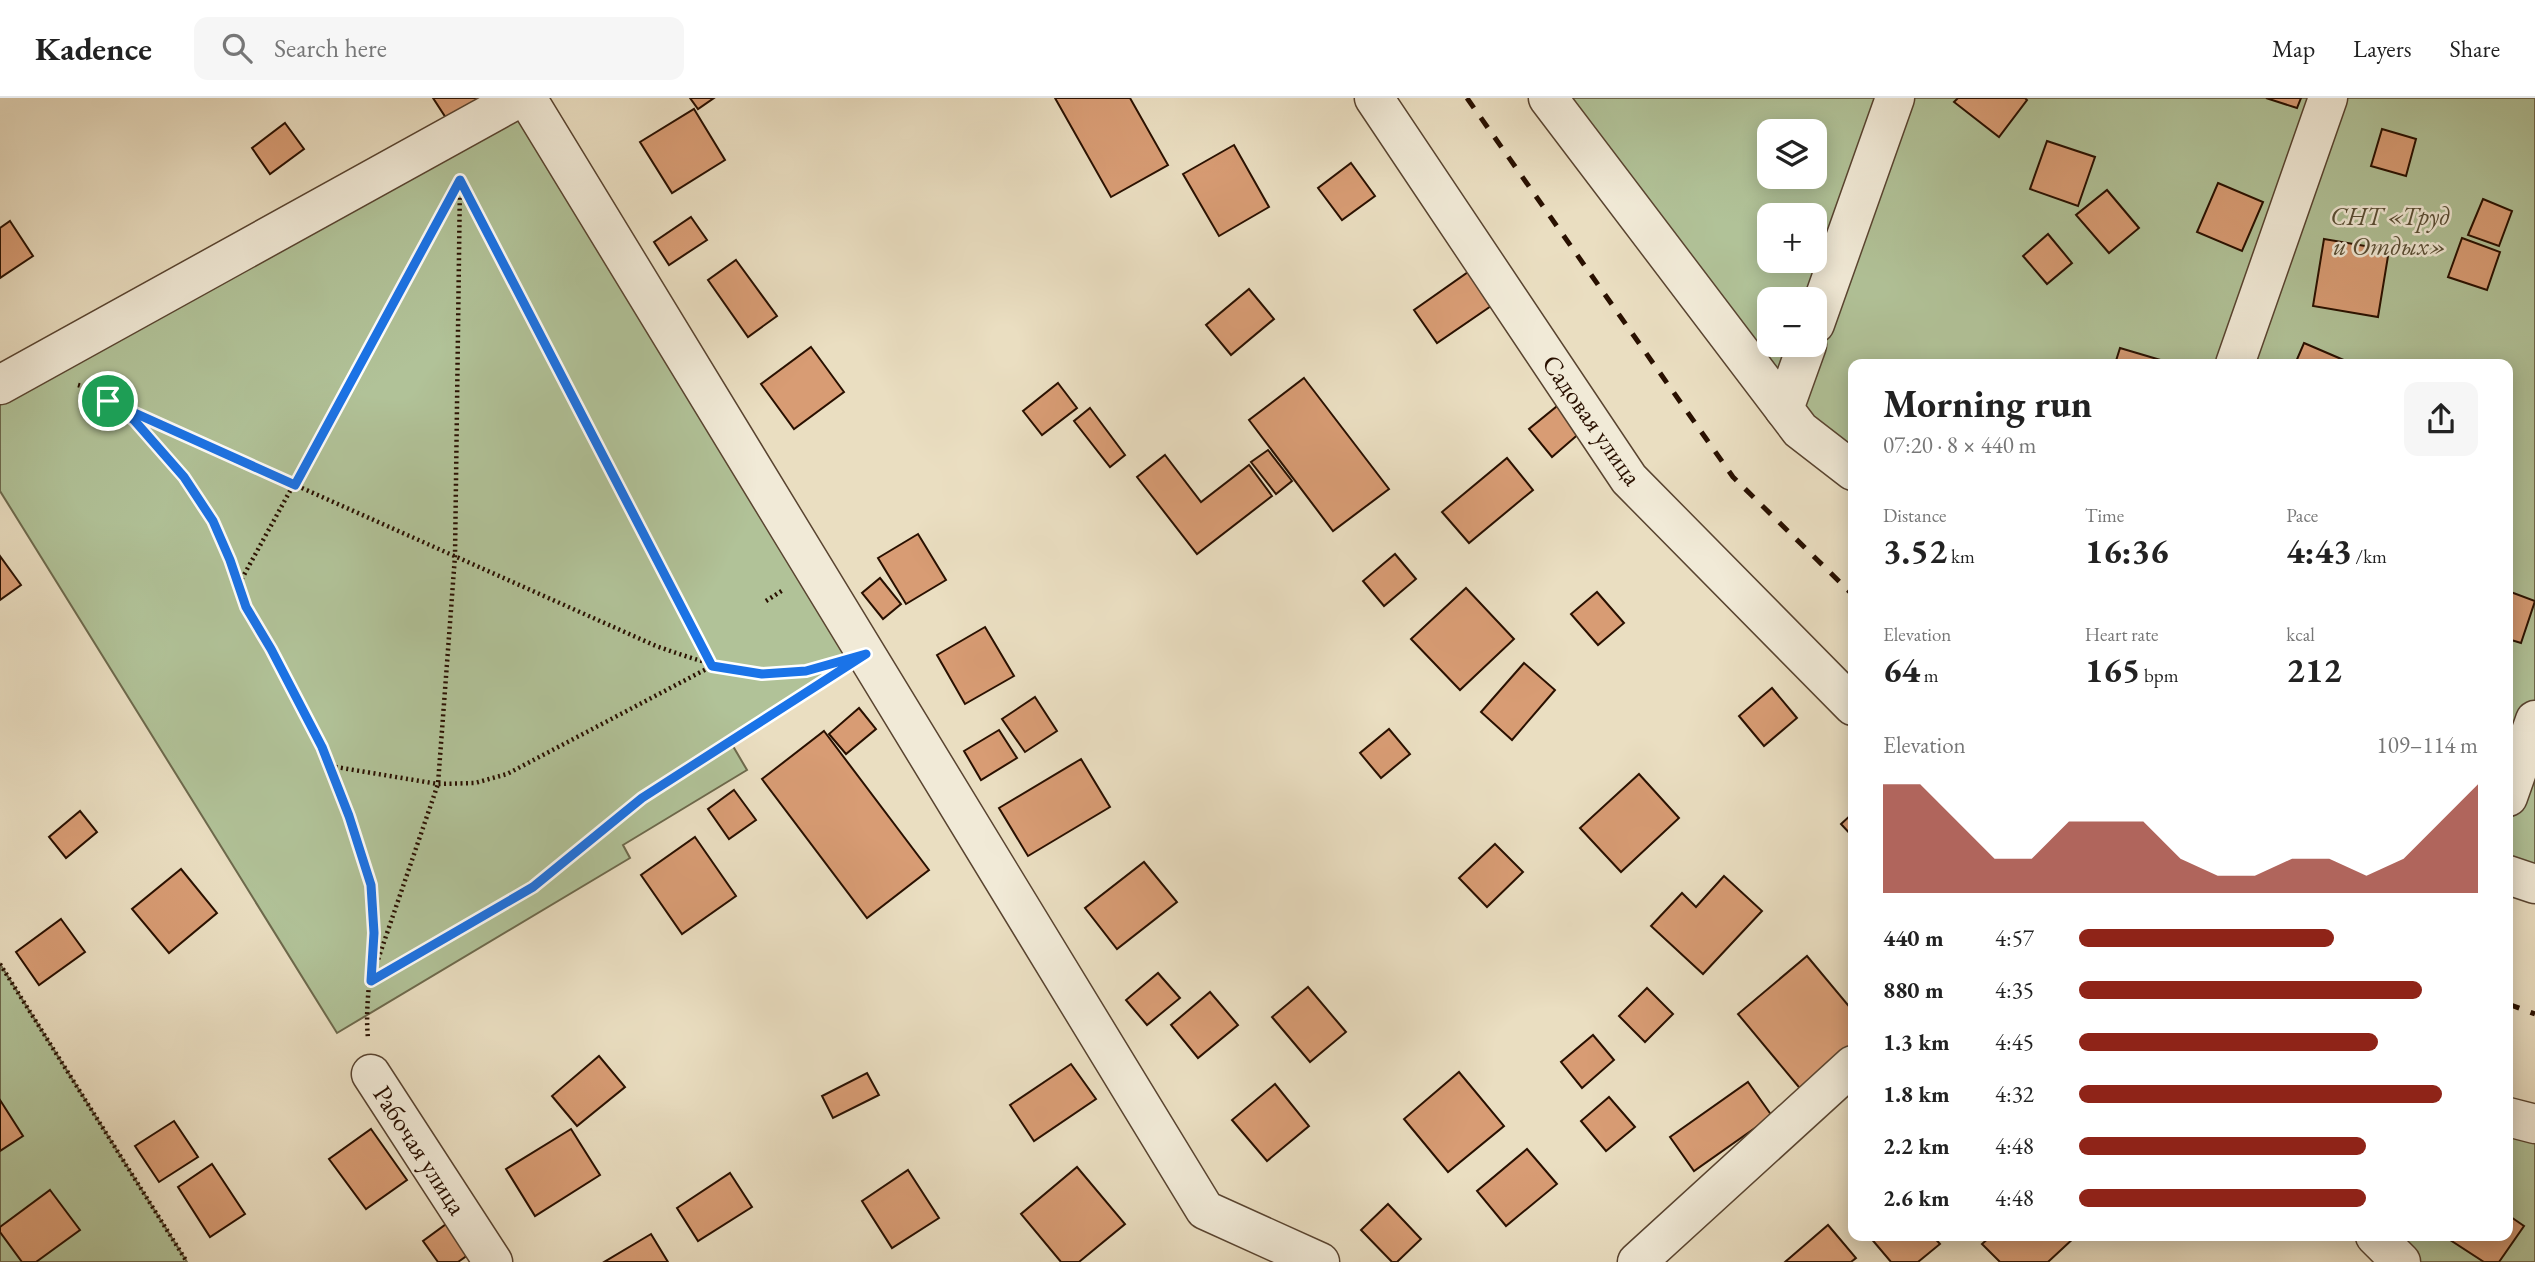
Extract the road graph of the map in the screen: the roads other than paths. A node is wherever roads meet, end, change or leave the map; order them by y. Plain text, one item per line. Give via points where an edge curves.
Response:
1 (519, 98) edge
2 (527, 98) edge
3 (1374, 98) edge
4 (1548, 98) edge
5 (1895, 98) edge
6 (2328, 98) edge
7 (1827, 290) edge
8 (1803, 357) edge
9 (2237, 359) edge
10 (0, 385) edge
11 (1784, 409) junction
12 (1848, 467) edge
13 (1848, 701) edge
14 (2535, 720) edge
15 (2513, 783) edge
16 (2513, 877) edge
17 (2535, 884) edge
18 (1848, 1070) edge
19 (371, 1074) road end
20 (2513, 1118) edge
21 (2535, 1124) edge
22 (2380, 1241) edge
23 (493, 1262) edge
24 (1320, 1262) edge
25 (1637, 1262) edge
26 (2401, 1262) edge

1 - 10 street
2 - 24 street via 1205,1210
3 - 13 street, Садовая улица via 1629,479
4 - 11 street
5 - 7 street
6 - 9 street
8 - 11 street
11 - 12 street via 1800,430
14 - 15 street
16 - 17 street
18 - 25 street
19 - 23 street, Рабочая улица
20 - 21 street
22 - 26 street

